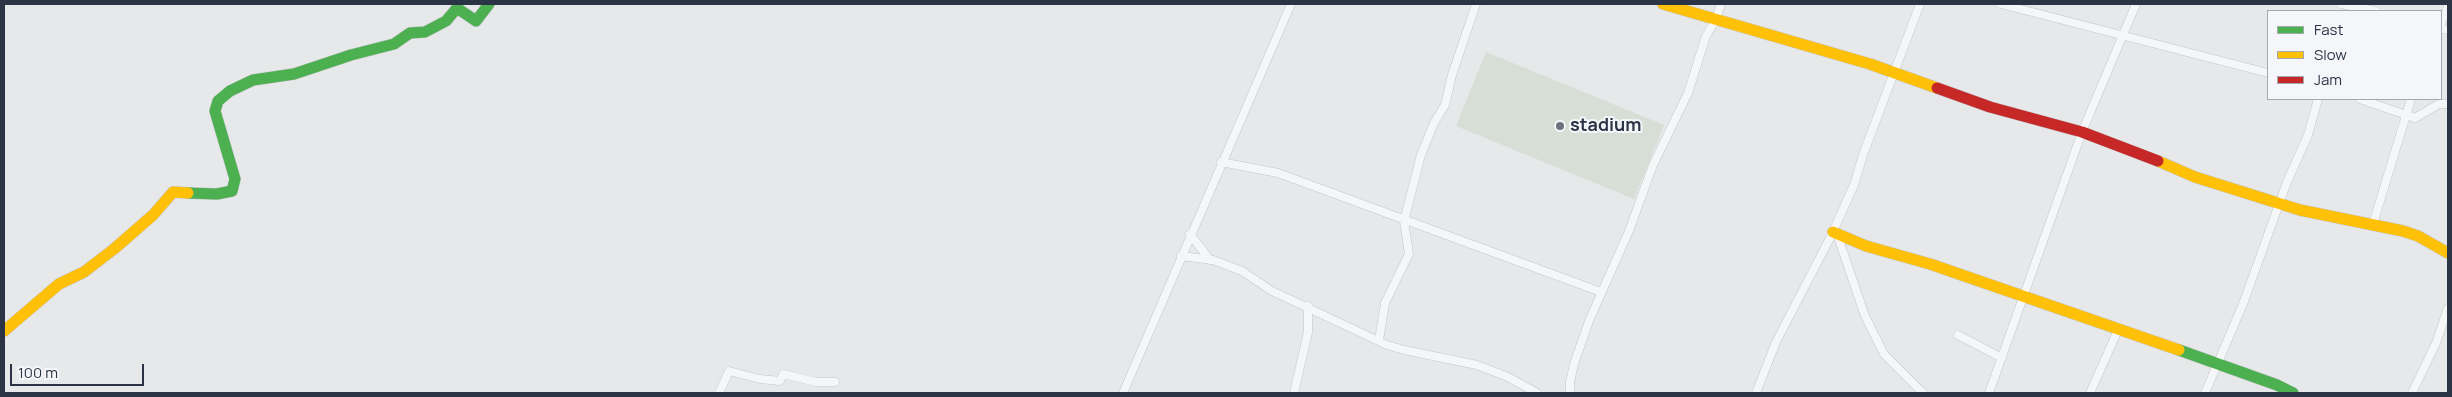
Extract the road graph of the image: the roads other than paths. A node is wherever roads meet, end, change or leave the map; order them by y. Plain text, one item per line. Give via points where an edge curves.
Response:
1 (489, 4) edge
2 (1291, 4) edge
3 (1476, 4) edge
4 (1663, 4) edge
5 (1721, 4) edge
6 (1920, 4) edge
7 (2001, 4) edge
8 (2136, 4) edge
9 (2341, 4) edge
10 (461, 6) edge
11 (2349, 7) edge
12 (2448, 7) edge
13 (2369, 10) edge
14 (1716, 19) junction
15 (2442, 22) edge
16 (2124, 35) junction
17 (1894, 73) junction
18 (2267, 73) edge
19 (2318, 100) edge
20 (2363, 100) edge
21 (2411, 100) edge
22 (2448, 104) edge
23 (2405, 114) junction
24 (2082, 132) junction
25 (1221, 162) junction
26 (2280, 204) junction
27 (1404, 221) junction
28 (2373, 224) junction
29 (1835, 233) junction
30 (1190, 234) junction
31 (2448, 253) edge
32 (1181, 256) junction
33 (1210, 260) junction
34 (1601, 292) junction
35 (2024, 298) junction
36 (1308, 306) junction
37 (2448, 308) edge
38 (2118, 330) junction
39 (4, 331) edge
40 (1958, 335) dead end
41 (1380, 340) junction
42 (2002, 358) junction
43 (2216, 364) junction
44 (836, 382) dead end
45 (719, 393) edge
46 (1123, 393) edge
47 (1294, 393) edge
48 (1537, 393) edge
49 (1570, 393) edge
50 (1756, 393) edge
51 (1923, 393) edge
52 (1988, 393) edge
53 (2090, 393) edge
54 (2205, 393) edge
55 (2293, 393) edge
56 (2412, 393) edge

1 - 10 street via 476,21
2 - 25 street
3 - 27 street via 1445,105 1421,155
4 - 14 street
5 - 14 street
6 - 17 street
7 - 16 street
8 - 16 street
9 - 11 street
10 - 39 street via 446,21 425,32 410,33 394,44 294,74 253,80 230,91 218,101 215,111 235,180 232,191 217,194 173,192 153,215 114,249 84,272 59,284
11 - 13 street
12 - 15 street
14 - 17 street
14 - 34 street via 1708,30 1688,93 1653,165 1629,231
16 - 18 street
16 - 24 street
17 - 24 street via 1990,107
17 - 29 street
19 - 26 street via 2308,135
20 - 23 street
21 - 23 street
22 - 23 street via 2439,104 2415,118
23 - 28 street
24 - 26 street via 2125,146 2195,177
24 - 35 street
25 - 27 street via 1278,173
25 - 30 street
26 - 28 street
26 - 43 street via 2243,304
27 - 34 street
27 - 41 street via 1409,254 1385,303
28 - 31 street via 2418,236
29 - 35 street
29 - 50 street via 1776,342
29 - 51 street via 1865,316 1884,354
30 - 32 street
30 - 33 street
32 - 33 street
32 - 46 street
33 - 36 street via 1242,271 1266,287
34 - 49 street via 1574,364
35 - 38 street
35 - 42 street
36 - 41 street
36 - 47 street via 1308,332
37 - 56 street
38 - 43 street
38 - 53 street
40 - 42 street
41 - 48 street via 1404,350 1477,365
42 - 52 street
43 - 54 street
43 - 55 street
44 - 45 street via 816,382 783,374 780,381 760,379 729,371

